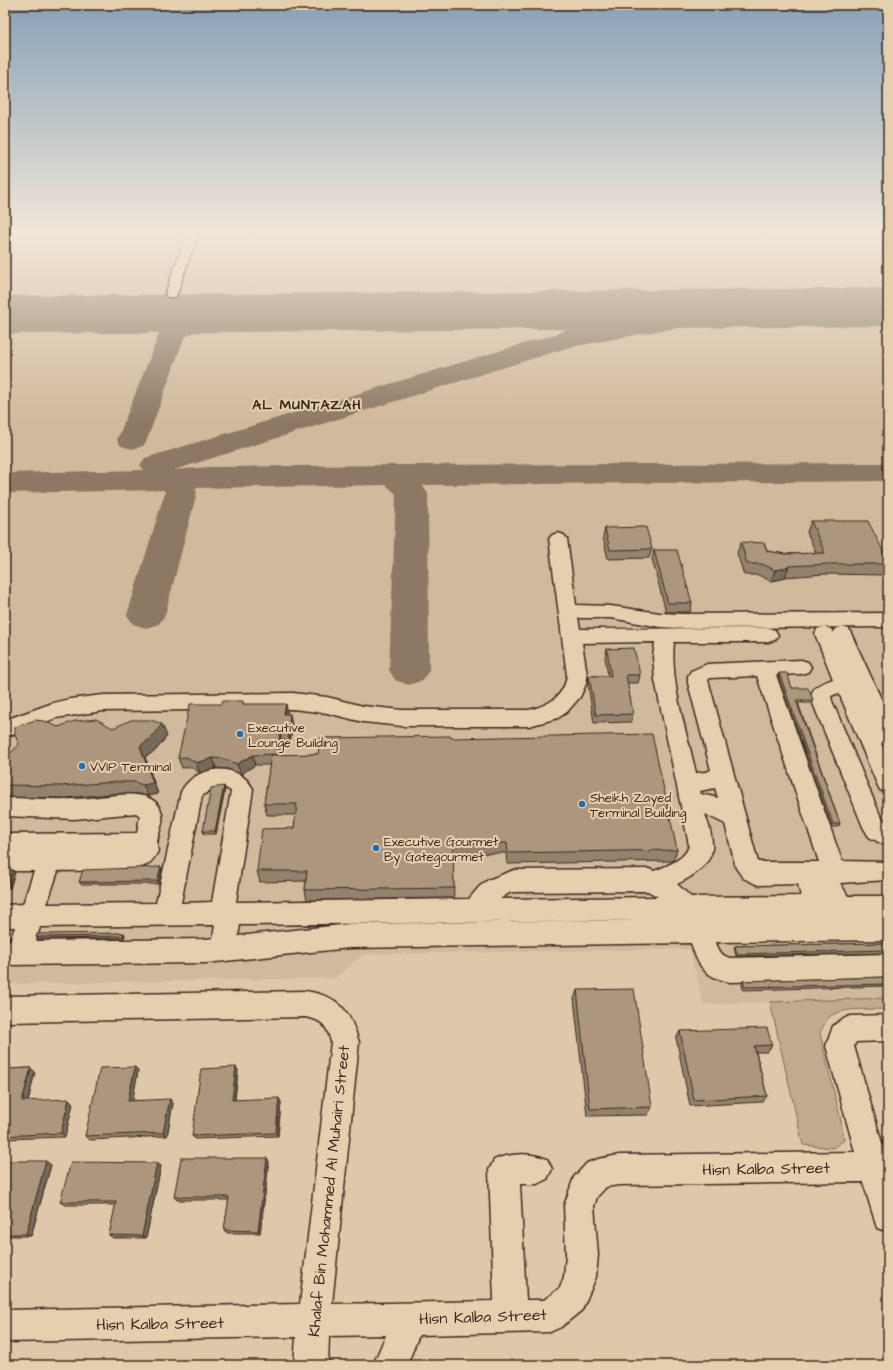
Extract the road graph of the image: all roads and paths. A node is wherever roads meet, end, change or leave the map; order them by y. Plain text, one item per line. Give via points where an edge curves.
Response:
1 (558, 539) dead end
2 (568, 611) junction
3 (888, 620) edge
4 (833, 634) junction
5 (888, 634) edge
6 (572, 636) junction
7 (665, 636) junction
8 (802, 667) dead end
9 (764, 668) junction
10 (845, 682) junction
11 (5, 729) edge
12 (888, 737) edge
13 (722, 772) junction
14 (888, 784) edge
15 (689, 792) junction
16 (5, 807) edge
17 (734, 818) junction
18 (888, 837) edge
19 (5, 844) edge
20 (145, 846) junction
21 (5, 861) edge
22 (49, 861) junction
23 (885, 871) dead end
24 (821, 872) junction
25 (656, 882) junction
26 (842, 907) junction
27 (888, 907) edge
28 (686, 908) junction
29 (811, 908) junction
30 (476, 910) junction
31 (226, 913) junction
32 (166, 914) junction
33 (5, 916) edge
34 (31, 916) junction
35 (888, 928) edge
36 (700, 930) junction
37 (224, 950) junction
38 (12, 953) edge
39 (888, 966) edge
40 (5, 1009) edge
41 (888, 1028) edge
42 (873, 1167) junction
43 (537, 1169) dead end
44 (888, 1217) edge
45 (511, 1317) junction
46 (410, 1318) junction
47 (314, 1320) junction
48 (5, 1326) edge
49 (311, 1365) edge
50 (390, 1365) edge

1 - 2 street
2 - 3 street via 611,612 682,621
2 - 6 street
4 - 5 street
4 - 7 street
4 - 10 street
4 - 12 street
6 - 7 street
6 - 11 street via 577,675 573,692 568,700 556,709 529,718 402,718 363,714 328,705 293,701 111,703 87,704 53,711
7 - 15 street via 665,680
8 - 9 street
9 - 13 street via 707,671 698,676
9 - 24 street
10 - 14 street
10 - 18 street via 823,691 822,701 873,826
13 - 15 street via 715,779
13 - 17 street
15 - 17 street
15 - 25 street via 700,851 695,860
16 - 20 street via 75,809 146,805 152,817
17 - 24 street via 751,872
19 - 20 street via 137,842
20 - 22 street via 146,851 138,858
21 - 22 street
22 - 34 street
23 - 24 street
24 - 26 street via 833,896
24 - 29 street
25 - 28 street
25 - 30 street via 641,879 514,881 501,884 491,891
26 - 27 street
26 - 29 street
28 - 29 street
28 - 30 street
30 - 31 street
31 - 32 street
31 - 32 street via 242,789 235,781 217,779 199,784 192,792
31 - 37 street
32 - 34 street
33 - 34 street
34 - 38 street
35 - 36 street
36 - 37 street via 350,936
36 - 39 street via 711,960 723,969
37 - 38 street
40 - 47 street, Khalaf Bin Mohammed Al Muhairi Street via 305,1004 331,1011 340,1025 345,1042
41 - 42 street via 850,1029 843,1036 840,1046
42 - 44 street
42 - 45 street, Hisn Kalba Street via 619,1170 598,1174 585,1188 579,1206 582,1256 580,1277 571,1299 550,1316
43 - 45 street via 504,1170
45 - 46 street, Hisn Kalba Street
46 - 47 street, Hisn Kalba Street
46 - 50 street
47 - 48 street, Hisn Kalba Street
47 - 49 street, Khalaf Bin Mohammed Al Muhairi Street

